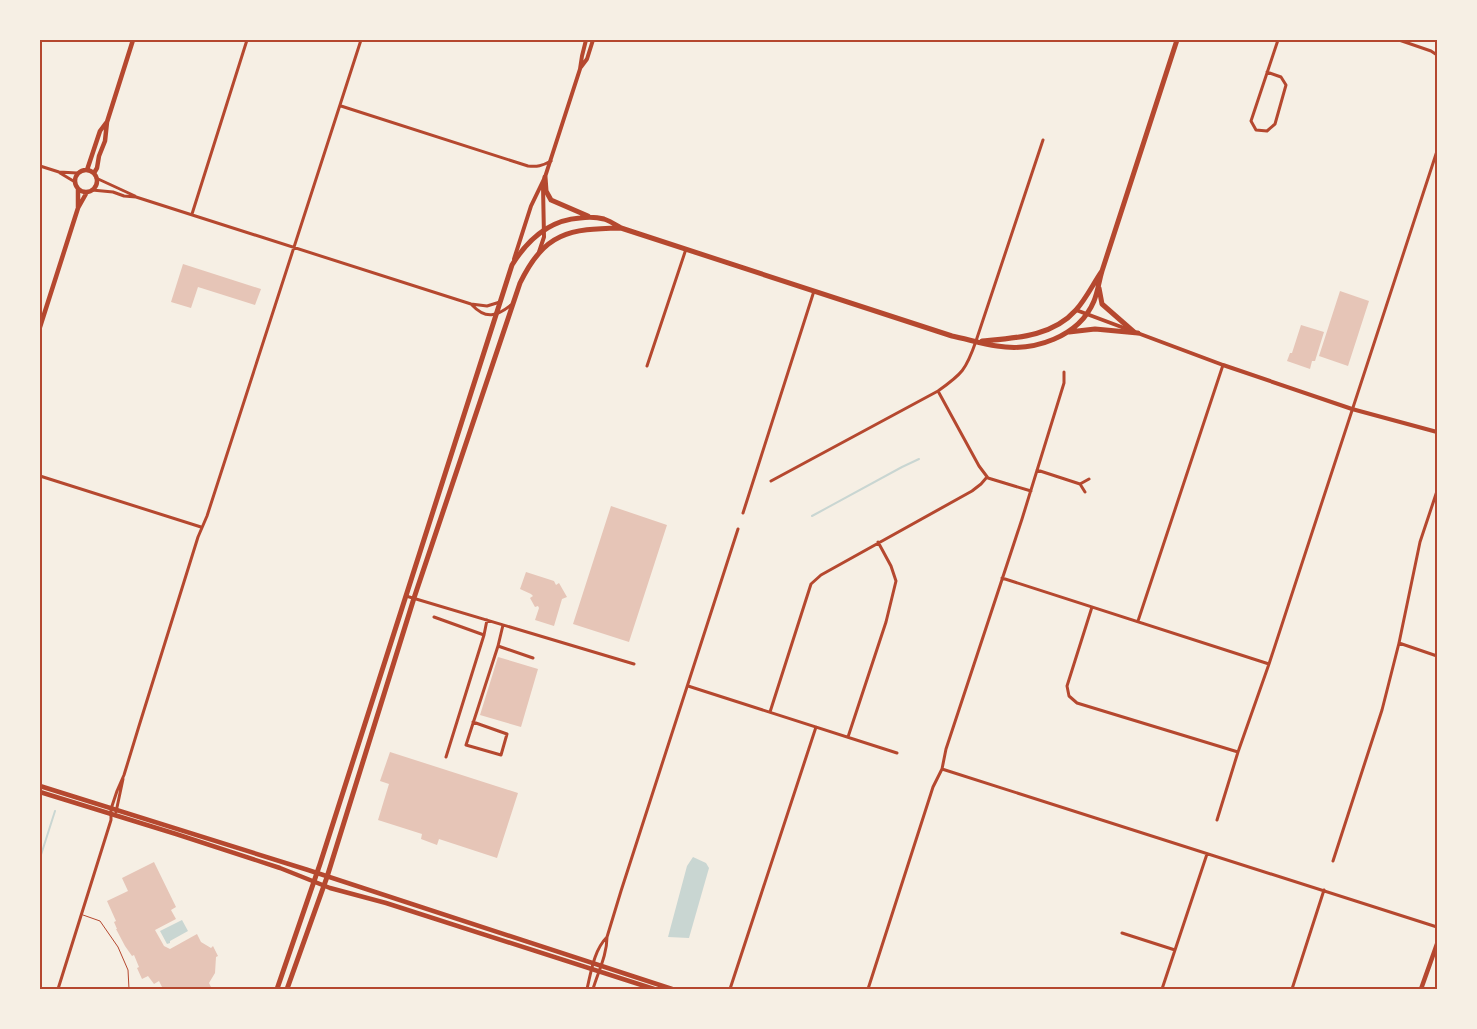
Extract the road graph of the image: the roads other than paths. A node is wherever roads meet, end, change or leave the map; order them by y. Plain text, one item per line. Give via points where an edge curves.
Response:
1 (133, 40) edge
2 (247, 40) edge
3 (361, 40) edge
4 (586, 40) edge
5 (594, 40) edge
6 (1177, 40) edge
7 (1278, 40) edge
8 (1399, 40) edge
9 (1437, 55) edge
10 (580, 69) junction
11 (1267, 72) junction
12 (341, 106) junction
13 (106, 123) junction
14 (1043, 140) dead end
15 (1437, 151) edge
16 (550, 161) junction
17 (40, 166) edge
18 (86, 170) junction
19 (59, 172) junction
20 (77, 173) junction
21 (95, 176) junction
22 (545, 177) junction
23 (75, 182) junction
24 (543, 183) junction
25 (78, 189) junction
26 (90, 191) junction
27 (136, 197) junction
28 (78, 208) junction
29 (192, 214) junction
30 (593, 218) junction
31 (621, 228) junction
32 (544, 229) junction
33 (294, 247) junction
34 (686, 249) junction
35 (538, 253) junction
36 (512, 265) junction
37 (1102, 271) junction
38 (1098, 285) junction
39 (814, 291) junction
40 (500, 302) junction
41 (471, 304) junction
42 (512, 305) junction
43 (1076, 310) junction
44 (1086, 314) junction
45 (496, 316) junction
46 (40, 327) edge
47 (1067, 332) junction
48 (1136, 332) junction
49 (976, 341) junction
50 (1223, 365) junction
51 (648, 366) dead end
52 (1064, 372) dead end
53 (938, 391) junction
54 (1352, 409) junction
55 (1437, 432) edge
56 (1037, 470) junction
57 (40, 476) edge
58 (987, 477) junction
59 (1089, 479) dead end
60 (771, 481) dead end
61 (1080, 484) junction
62 (1031, 491) junction
63 (1437, 491) edge
64 (1085, 492) dead end
65 (743, 514) dead end
66 (201, 527) junction
67 (738, 529) dead end
68 (878, 542) junction
69 (1002, 578) junction
70 (405, 596) junction
71 (414, 598) junction
72 (1092, 607) junction
73 (434, 617) dead end
74 (488, 620) junction
75 (1138, 621) junction
76 (503, 625) junction
77 (484, 635) junction
78 (1399, 643) junction
79 (498, 646) junction
80 (1437, 656) edge
81 (533, 658) dead end
82 (634, 664) dead end
83 (1269, 664) junction
84 (688, 686) junction
85 (770, 712) junction
86 (473, 722) junction
87 (816, 727) junction
88 (848, 737) junction
89 (1238, 752) junction
90 (897, 753) dead end
91 (446, 757) dead end
92 (942, 769) junction
93 (124, 775) junction
94 (40, 786) edge
95 (40, 792) edge
96 (111, 809) junction
97 (117, 811) junction
98 (112, 816) junction
99 (1218, 820) dead end
100 (1206, 854) junction
101 (1333, 861) dead end
102 (316, 873) junction
103 (328, 877) junction
104 (314, 881) junction
105 (324, 885) junction
106 (1324, 890) junction
107 (82, 914) junction
108 (1437, 927) edge
109 (1122, 933) dead end
110 (607, 937) junction
111 (1437, 944) edge
112 (1175, 950) junction
113 (601, 965) junction
114 (593, 966) junction
115 (599, 971) junction
116 (58, 989) edge
117 (130, 989) edge
118 (278, 989) edge
119 (287, 989) edge
120 (587, 989) edge
121 (593, 989) edge
122 (654, 989) edge
123 (672, 989) edge
124 (730, 989) edge
125 (868, 989) edge
126 (1162, 989) edge
127 (1292, 989) edge
128 (1422, 989) edge

1 - 13 main road
2 - 29 street
3 - 12 street
4 - 10 street
5 - 10 street via 588,59
6 - 37 main road
7 - 11 street
8 - 9 street
10 - 16 street
11 - 11 street via 1251,121 1256,130 1267,131 1275,124 1286,84
12 - 16 street via 528,166 543,166
12 - 33 street
13 - 18 main road
13 - 21 main road
14 - 49 street
15 - 54 street
16 - 22 street
17 - 19 street
18 - 20 main road
18 - 21 main road
19 - 20 street
19 - 23 street
20 - 23 main road
21 - 26 main road via 96,185
21 - 27 street
22 - 24 street
22 - 30 main road via 546,191 551,200
23 - 25 main road
24 - 32 street
24 - 36 street via 531,206
25 - 26 main road
25 - 28 main road
26 - 27 street
26 - 28 main road
27 - 29 street
28 - 46 main road
29 - 33 street
30 - 31 main road via 604,219
30 - 32 main road via 566,219
31 - 34 main road
31 - 35 main road via 574,231
32 - 35 street
32 - 36 main road via 526,245
33 - 41 street
33 - 66 street
34 - 39 main road
34 - 51 street
35 - 42 main road via 527,269
36 - 40 main road
37 - 38 main road
37 - 43 main road
38 - 44 main road via 1094,302
38 - 48 main road via 1102,304
39 - 49 main road
39 - 65 street
40 - 41 street via 487,306
40 - 45 main road
41 - 45 street via 476,310
42 - 45 street
42 - 71 main road
43 - 44 street
43 - 49 main road via 1053,328 1037,334
44 - 47 main road
44 - 48 street
45 - 70 main road
47 - 48 main road via 1095,329
47 - 49 main road via 1045,342 1014,347
48 - 50 street
49 - 53 street via 966,368
50 - 54 street
50 - 75 street
52 - 56 street via 1064,383
53 - 58 street
53 - 60 street
54 - 55 street
54 - 83 street
56 - 61 street
56 - 62 street
57 - 66 street
58 - 62 street
58 - 68 street via 972,491
59 - 61 street
61 - 64 street
62 - 69 street
63 - 78 street via 1420,542
66 - 93 street
67 - 84 street
68 - 85 street via 821,575 812,584
68 - 88 street via 896,581
69 - 72 street
69 - 92 street
70 - 71 street
70 - 102 main road
71 - 74 street
71 - 103 main road
72 - 75 street
72 - 89 street via 1067,686 1070,696 1078,703
73 - 77 street
74 - 76 street
74 - 77 street
75 - 83 street
76 - 79 street
76 - 82 street
77 - 91 street
78 - 80 street
78 - 101 street via 1382,710
79 - 81 street
79 - 86 street
83 - 89 street
84 - 85 street
84 - 110 street
85 - 87 street
86 - 86 street via 466,745 501,755 507,734
87 - 88 street
87 - 124 street
88 - 90 street
89 - 99 street
92 - 100 street
92 - 125 street via 933,787
93 - 96 street
93 - 97 street
94 - 96 main road
95 - 98 main road
96 - 97 main road
96 - 98 street
97 - 98 street
97 - 102 main road
98 - 104 main road
98 - 107 street
100 - 106 street
100 - 112 street
102 - 103 main road
102 - 104 main road
103 - 105 main road
103 - 114 main road
104 - 105 main road
104 - 118 main road
105 - 114 main road
105 - 119 main road
106 - 108 street
106 - 127 street
107 - 116 street
107 - 117 lane via 100,921 118,947 128,970
109 - 112 street
110 - 113 street
110 - 114 street
111 - 128 main road
112 - 126 street
113 - 114 main road
113 - 115 street
113 - 123 main road
114 - 115 main road
114 - 120 street
115 - 121 street
115 - 122 main road

